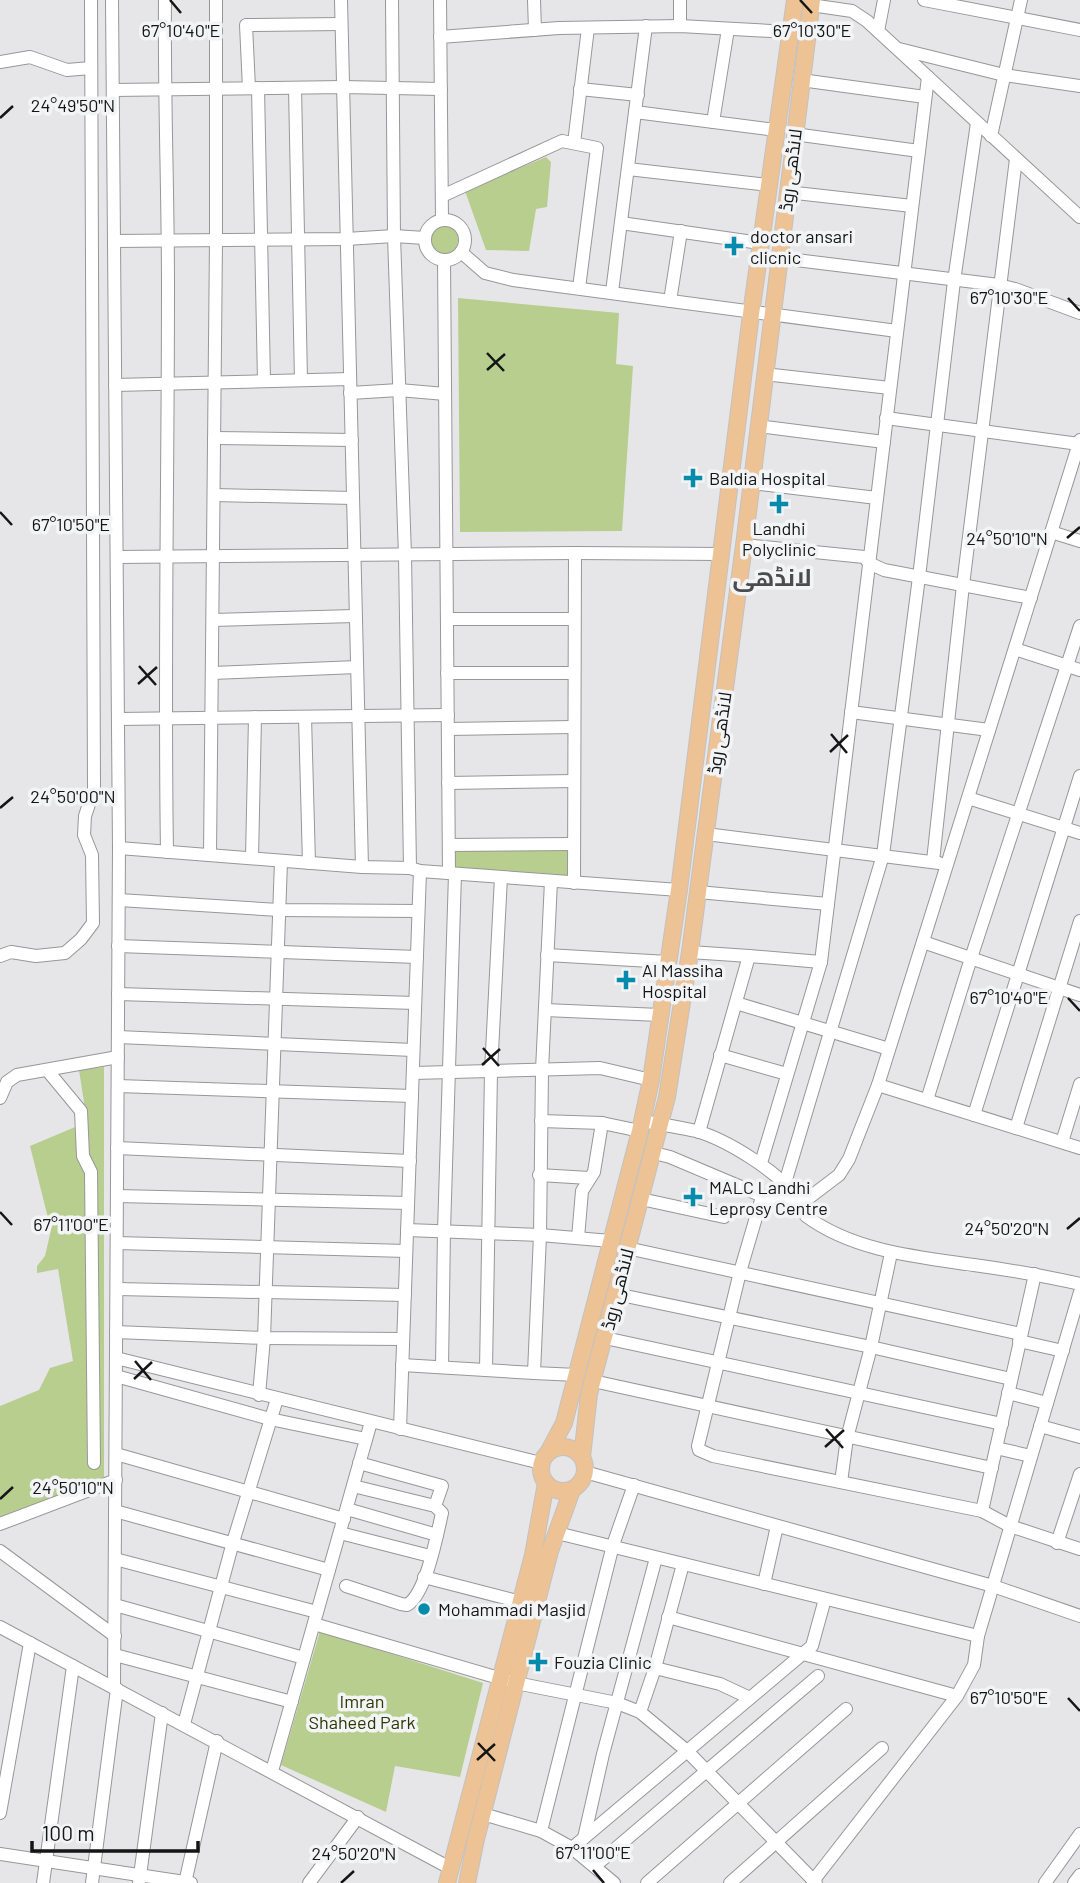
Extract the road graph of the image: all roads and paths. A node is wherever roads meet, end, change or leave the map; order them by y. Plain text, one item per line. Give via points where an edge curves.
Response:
1 (91, 0) edge
2 (112, 0) edge
3 (165, 0) edge
4 (216, 0) edge
5 (341, 0) edge
6 (392, 0) edge
7 (440, 0) edge
8 (534, 0) edge
9 (680, 0) edge
10 (795, 0) edge
11 (884, 0) edge
12 (924, 0) edge
13 (1021, 0) edge
14 (811, 3) edge
15 (1016, 18) junction
16 (341, 24) junction
17 (646, 26) junction
18 (680, 26) junction
19 (588, 27) junction
20 (728, 29) junction
21 (535, 30) junction
22 (1080, 30) edge
23 (878, 31) junction
24 (789, 32) junction
25 (440, 37) junction
26 (897, 49) junction
27 (0, 62) edge
28 (91, 68) junction
29 (1003, 75) junction
30 (928, 77) junction
31 (801, 80) junction
32 (1080, 86) edge
33 (343, 87) junction
34 (254, 88) junction
35 (295, 88) junction
36 (393, 88) junction
37 (215, 89) junction
38 (441, 89) junction
39 (580, 89) junction
40 (113, 90) junction
41 (164, 91) junction
42 (638, 94) junction
43 (925, 97) junction
44 (635, 112) junction
45 (713, 122) junction
46 (977, 123) junction
47 (776, 130) junction
48 (794, 134) junction
49 (991, 136) junction
50 (574, 143) junction
51 (919, 151) junction
52 (1016, 159) junction
53 (628, 169) junction
54 (768, 186) junction
55 (787, 192) junction
56 (442, 197) junction
57 (912, 206) junction
58 (1080, 217) edge
59 (442, 220) junction
60 (621, 223) junction
61 (681, 232) junction
62 (394, 236) junction
63 (425, 238) junction
64 (300, 239) junction
65 (346, 239) junction
66 (216, 240) junction
67 (262, 240) junction
68 (114, 241) junction
69 (168, 241) junction
70 (761, 243) junction
71 (461, 252) junction
72 (780, 258) junction
73 (444, 260) junction
74 (904, 274) junction
75 (954, 281) junction
76 (999, 285) junction
77 (579, 288) junction
78 (611, 292) junction
79 (670, 301) junction
80 (1080, 313) edge
81 (751, 314) junction
82 (772, 316) junction
83 (897, 331) junction
84 (764, 374) junction
85 (350, 379) junction
86 (301, 380) junction
87 (264, 381) junction
88 (214, 383) junction
89 (168, 384) junction
90 (115, 385) junction
91 (890, 388) junction
92 (399, 390) junction
93 (350, 393) junction
94 (445, 394) junction
95 (887, 418) junction
96 (758, 426) junction
97 (937, 426) junction
98 (982, 430) junction
99 (214, 438) junction
100 (352, 440) junction
101 (884, 442) junction
102 (1079, 442) edge
103 (751, 483) junction
104 (214, 495) junction
105 (353, 498) junction
106 (877, 498) junction
107 (1051, 532) junction
108 (1080, 541) edge
109 (744, 545) junction
110 (575, 553) junction
111 (722, 554) junction
112 (355, 555) junction
113 (446, 555) junction
114 (405, 556) junction
115 (117, 557) junction
116 (165, 558) junction
117 (213, 558) junction
118 (869, 563) junction
119 (919, 577) junction
120 (963, 585) junction
121 (1031, 598) junction
122 (355, 616) junction
123 (447, 619) junction
124 (575, 619) junction
125 (213, 620) junction
126 (1080, 626) edge
127 (1014, 649) junction
128 (357, 667) junction
129 (1074, 668) edge
130 (212, 673) junction
131 (447, 673) junction
132 (575, 673) junction
133 (851, 712) junction
134 (407, 715) junction
135 (448, 715) junction
136 (358, 716) junction
137 (305, 717) junction
138 (900, 717) junction
139 (212, 718) junction
140 (255, 718) junction
141 (118, 719) junction
142 (165, 719) junction
143 (948, 724) junction
144 (574, 727) junction
145 (448, 729) junction
146 (989, 730) junction
147 (1080, 776) edge
148 (574, 781) junction
149 (448, 783) junction
150 (968, 798) junction
151 (1018, 815) junction
152 (1064, 829) junction
153 (1080, 833) edge
154 (706, 834) junction
155 (574, 844) junction
156 (449, 845) junction
157 (119, 848) junction
158 (835, 849) junction
159 (167, 852) junction
160 (210, 855) junction
161 (883, 855) junction
162 (252, 858) junction
163 (281, 861) junction
164 (933, 861) junction
165 (309, 863) junction
166 (946, 865) junction
167 (362, 867) junction
168 (415, 869) junction
169 (452, 873) junction
170 (501, 877) junction
171 (551, 881) junction
172 (574, 883) junction
173 (679, 890) junction
174 (698, 892) junction
175 (119, 900) junction
176 (828, 904) junction
177 (279, 910) junction
178 (418, 911) junction
179 (1080, 921) edge
180 (923, 942) junction
181 (118, 946) junction
182 (690, 952) junction
183 (276, 953) junction
184 (547, 955) junction
185 (0, 956) edge
186 (749, 956) junction
187 (417, 957) junction
188 (971, 958) junction
189 (668, 962) junction
190 (821, 962) junction
191 (1018, 975) junction
192 (1059, 989) junction
193 (118, 994) junction
194 (1080, 995) edge
195 (276, 1000) junction
196 (415, 1003) junction
197 (736, 1003) junction
198 (545, 1010) junction
199 (660, 1015) junction
200 (803, 1023) junction
201 (831, 1030) junction
202 (118, 1037) junction
203 (273, 1043) junction
204 (889, 1049) junction
205 (414, 1050) junction
206 (720, 1055) junction
207 (118, 1057) junction
208 (47, 1070) junction
209 (542, 1070) junction
210 (491, 1072) junction
211 (413, 1073) junction
212 (448, 1073) junction
213 (0, 1074) edge
214 (788, 1074) junction
215 (17, 1075) junction
216 (651, 1080) junction
217 (1080, 1084) edge
218 (878, 1085) junction
219 (118, 1086) junction
220 (272, 1091) junction
221 (412, 1096) junction
222 (0, 1098) edge
223 (928, 1100) junction
224 (974, 1115) junction
225 (541, 1121) junction
226 (602, 1123) junction
227 (661, 1124) junction
228 (641, 1126) junction
229 (1016, 1128) junction
230 (699, 1132) junction
231 (1062, 1142) junction
232 (117, 1148) junction
233 (1080, 1148) edge
234 (654, 1153) junction
235 (269, 1154) junction
236 (410, 1161) junction
237 (761, 1163) junction
238 (539, 1175) junction
239 (589, 1178) junction
240 (785, 1183) junction
241 (117, 1196) junction
242 (762, 1197) junction
243 (268, 1199) junction
244 (641, 1199) junction
245 (803, 1199) junction
246 (408, 1203) junction
247 (724, 1217) dead end
248 (407, 1230) junction
249 (444, 1231) junction
250 (490, 1233) junction
251 (540, 1235) junction
252 (578, 1238) junction
253 (611, 1241) junction
254 (117, 1243) junction
255 (627, 1248) junction
256 (268, 1249) junction
257 (406, 1251) junction
258 (891, 1253) junction
259 (740, 1272) junction
260 (1035, 1274) junction
261 (1080, 1284) edge
262 (117, 1289) junction
263 (265, 1291) junction
264 (1080, 1292) edge
265 (616, 1294) junction
266 (405, 1295) junction
267 (880, 1303) junction
268 (730, 1317) junction
269 (116, 1332) junction
270 (264, 1338) junction
271 (605, 1338) junction
272 (1020, 1338) junction
273 (403, 1339) junction
274 (871, 1347) junction
275 (1063, 1351) junction
276 (116, 1358) junction
277 (720, 1361) junction
278 (402, 1365) junction
279 (442, 1367) junction
280 (486, 1370) junction
281 (534, 1373) junction
282 (116, 1376) junction
283 (585, 1378) junction
284 (1011, 1379) junction
285 (1008, 1393) junction
286 (859, 1394) junction
287 (259, 1395) junction
288 (276, 1399) junction
289 (1047, 1403) junction
290 (709, 1406) junction
291 (270, 1419) junction
292 (371, 1422) junction
293 (1002, 1423) junction
294 (1040, 1426) junction
295 (400, 1429) junction
296 (847, 1437) junction
297 (1080, 1437) edge
298 (366, 1439) junction
299 (996, 1448) junction
300 (116, 1454) junction
301 (1031, 1456) junction
302 (545, 1457) junction
303 (94, 1463) dead end
304 (359, 1464) junction
305 (584, 1464) junction
306 (992, 1468) junction
307 (1080, 1474) edge
308 (116, 1480) junction
309 (841, 1482) junction
310 (545, 1483) junction
311 (634, 1485) junction
312 (353, 1486) junction
313 (572, 1490) junction
314 (248, 1492) junction
315 (435, 1506) junction
316 (116, 1511) junction
317 (982, 1511) junction
318 (345, 1514) junction
319 (0, 1524) edge
320 (777, 1526) junction
321 (1010, 1526) junction
322 (340, 1533) junction
323 (557, 1533) junction
324 (437, 1535) junction
325 (233, 1542) junction
326 (1057, 1543) junction
327 (613, 1545) junction
328 (1080, 1549) edge
329 (0, 1551) edge
330 (430, 1556) junction
331 (656, 1558) junction
332 (115, 1559) junction
333 (683, 1564) junction
334 (329, 1570) junction
335 (424, 1577) junction
336 (764, 1584) junction
337 (993, 1586) junction
338 (220, 1587) junction
339 (346, 1587) dead end
340 (825, 1600) junction
341 (521, 1602) junction
342 (115, 1605) junction
343 (1080, 1616) edge
344 (668, 1617) junction
345 (316, 1618) junction
346 (0, 1627) edge
347 (207, 1632) junction
348 (115, 1636) junction
349 (978, 1636) junction
350 (30, 1643) junction
351 (802, 1654) junction
352 (115, 1655) junction
353 (304, 1658) junction
354 (73, 1665) junction
355 (654, 1668) junction
356 (818, 1676) dead end
357 (196, 1677) junction
358 (508, 1680) junction
359 (116, 1688) junction
360 (577, 1694) junction
361 (957, 1696) junction
362 (750, 1698) junction
363 (292, 1702) junction
364 (617, 1703) junction
365 (846, 1709) dead end
366 (640, 1712) junction
367 (162, 1713) junction
368 (184, 1724) junction
369 (216, 1741) junction
370 (882, 1748) dead end
371 (687, 1751) junction
372 (272, 1771) junction
373 (707, 1771) junction
374 (739, 1803) junction
375 (0, 1806) edge
376 (0, 1813) edge
377 (483, 1814) junction
378 (358, 1817) junction
379 (541, 1831) junction
380 (1080, 1834) edge
381 (584, 1839) junction
382 (776, 1844) junction
383 (572, 1848) junction
384 (0, 1854) edge
385 (46, 1861) junction
386 (595, 1866) junction
387 (94, 1867) junction
388 (1080, 1875) edge
389 (448, 1876) edge
390 (140, 1879) edge
391 (187, 1882) edge
392 (814, 1882) edge
393 (43, 1883) edge
394 (92, 1883) edge
395 (310, 1883) edge
396 (467, 1883) edge
397 (614, 1883) edge
398 (647, 1883) edge
399 (730, 1883) edge
400 (1045, 1883) edge
401 (1074, 1883) edge

1 - 28 street
2 - 40 street
3 - 41 street
4 - 37 street
5 - 16 street
6 - 36 street
7 - 25 street
8 - 21 street
9 - 18 street
10 - 24 main road, لانڈھی روڈ
11 - 23 street
12 - 15 street
13 - 15 street
14 - 23 street via 852,11
14 - 31 main road, لانڈھی روڈ
15 - 22 street
15 - 29 street
16 - 33 street
16 - 34 street via 246,25
17 - 18 street
17 - 19 street
17 - 42 street
18 - 20 street
19 - 21 street
19 - 39 street
20 - 24 street
20 - 45 street
21 - 25 street
23 - 26 street
24 - 47 main road, لانڈھی روڈ
25 - 38 street
26 - 29 street
26 - 30 street
27 - 28 street via 30,57 67,70
28 - 185 street via 94,789 83,835 92,855 93,923 65,953
29 - 32 street
29 - 49 street
30 - 43 street
30 - 46 street
31 - 43 street
31 - 48 main road, لانڈھی روڈ
33 - 35 street
33 - 36 street
33 - 65 street
34 - 35 street
34 - 37 street
34 - 67 street
35 - 64 street
36 - 38 street
36 - 62 street
37 - 41 street
37 - 66 street
38 - 56 street
39 - 42 street
39 - 50 street
40 - 41 street
40 - 68 street
41 - 69 street
42 - 44 street
43 - 51 street
44 - 45 street
44 - 53 street
45 - 47 street
46 - 49 street
46 - 75 street
47 - 54 main road, لانڈھی روڈ
48 - 51 street
48 - 55 main road, لانڈھی روڈ
49 - 52 street
50 - 56 street via 562,141
50 - 77 street via 597,148
51 - 57 street
52 - 58 street
52 - 76 street
53 - 54 street
53 - 60 street
54 - 70 main road, لانڈھی روڈ
55 - 57 street
55 - 72 main road, لانڈھی روڈ
56 - 59 street
57 - 74 street
59 - 63 street via 430,226
59 - 71 street via 454,222 463,232
60 - 61 street
60 - 78 street
61 - 70 street
61 - 79 street
62 - 63 street
62 - 65 street
62 - 92 street
63 - 73 street via 428,251
64 - 65 street
64 - 67 street
64 - 86 street
65 - 85 street
66 - 67 street
66 - 69 street
66 - 88 street
67 - 87 street
68 - 69 street
68 - 90 street
69 - 89 street
70 - 81 main road, لانڈھی روڈ
71 - 73 street
71 - 77 street via 485,272
72 - 74 street
72 - 82 main road, لانڈھی روڈ
73 - 94 street
74 - 75 street
74 - 83 street
75 - 76 street
75 - 97 street
76 - 80 street
76 - 98 street
77 - 78 street
78 - 79 street
79 - 81 street
81 - 82 street
81 - 111 main road, لانڈھی روڈ
82 - 83 street
82 - 84 main road, لانڈھی روڈ
83 - 91 street
84 - 91 street
84 - 96 main road, لانڈھی روڈ
85 - 86 street
85 - 93 street
86 - 87 street
87 - 88 street
88 - 89 street
88 - 99 street
89 - 90 street
89 - 116 street
90 - 115 street
91 - 95 street
92 - 93 street
92 - 94 street
92 - 114 street
93 - 100 street
94 - 113 street
95 - 97 street
95 - 101 street
96 - 101 street
96 - 103 main road, لانڈھی روڈ
97 - 98 street
97 - 119 street
98 - 102 street
98 - 120 street
99 - 100 street
99 - 104 street
100 - 105 street
101 - 106 street
102 - 107 street
103 - 106 street
103 - 109 main road, لانڈھی روڈ
104 - 105 street
104 - 117 street
105 - 112 street
106 - 118 street
107 - 108 street
107 - 121 street
109 - 118 street via 864,557
109 - 154 main road, لانڈھی روڈ
110 - 111 street
110 - 113 street
110 - 124 street
111 - 173 main road, لانڈھی روڈ
112 - 114 street
112 - 117 street
112 - 122 street
113 - 114 street
113 - 123 street
114 - 134 street
115 - 116 street
115 - 141 street
116 - 117 street
116 - 142 street
117 - 125 street
118 - 119 street
118 - 133 street
119 - 120 street
119 - 138 street
120 - 121 street
120 - 143 street
121 - 127 street
122 - 125 street
122 - 128 street
123 - 124 street
123 - 131 street
124 - 132 street
125 - 130 street
126 - 129 street
127 - 129 street
127 - 146 street
128 - 130 street
128 - 136 street
129 - 151 street
130 - 139 street
131 - 132 street
131 - 135 street
132 - 144 street
133 - 138 street
133 - 158 street
134 - 135 street
134 - 136 street
134 - 168 street
135 - 145 street
136 - 137 street
136 - 167 street
137 - 140 street
137 - 165 street
138 - 143 street
138 - 161 street
139 - 140 street
139 - 142 street
139 - 160 street
140 - 162 street
141 - 142 street
141 - 157 street
142 - 159 street
143 - 146 street
143 - 164 street
144 - 145 street
144 - 148 street
145 - 149 street
146 - 150 street
147 - 152 street
148 - 149 street
148 - 155 street
149 - 156 street
150 - 151 street
150 - 166 street
151 - 152 street
151 - 188 street
152 - 153 street
152 - 191 street
154 - 158 street
154 - 174 main road, لانڈھی روڈ
155 - 156 street
155 - 172 street
156 - 169 street
157 - 159 street
157 - 175 street
158 - 161 street
158 - 176 street
159 - 160 street
160 - 162 street
161 - 164 street
161 - 201 street
162 - 163 street
163 - 165 street
163 - 177 street
164 - 166 street
165 - 167 street
166 - 180 street
167 - 168 street
168 - 169 street
168 - 178 street
169 - 170 street
169 - 212 street
170 - 171 street
170 - 210 street
171 - 172 street
171 - 184 street
172 - 173 street
173 - 189 main road, لانڈھی روڈ
174 - 176 street
174 - 182 main road, لانڈھی روڈ
175 - 177 street
175 - 181 street
176 - 190 street
177 - 178 street
177 - 183 street
178 - 187 street
179 - 192 street
180 - 188 street
180 - 204 street
181 - 183 street
181 - 193 street
182 - 186 street
182 - 227 main road, لانڈھی روڈ
183 - 187 street
183 - 195 street
184 - 189 street
184 - 198 street
186 - 190 street
186 - 197 street
187 - 196 street
188 - 191 street
188 - 223 street
189 - 199 main road, لانڈھی روڈ
190 - 200 street
191 - 192 street
191 - 224 street
192 - 194 street
192 - 229 street
193 - 195 street
193 - 202 street
195 - 196 street
195 - 203 street
196 - 205 street
197 - 200 street
197 - 206 street
198 - 199 street
198 - 209 street
199 - 216 main road, لانڈھی روڈ
200 - 201 street
200 - 214 street
201 - 204 street
201 - 240 street
202 - 203 street
202 - 207 street
203 - 205 street
203 - 220 street
204 - 218 street
205 - 211 street
206 - 214 street
206 - 230 street
207 - 208 street
207 - 219 street
208 - 215 street
208 - 303 street via 81,1111 83,1156 91,1172
209 - 210 street
209 - 216 street via 600,1068
209 - 225 street
210 - 212 street
210 - 250 street
211 - 212 street
211 - 221 street
212 - 249 street
213 - 215 street
214 - 237 street
215 - 222 street via 7,1082
216 - 228 main road, لانڈھی روڈ
217 - 231 street
218 - 223 street
218 - 245 street via 839,1175
219 - 220 street
219 - 232 street
220 - 221 street
220 - 235 street
221 - 236 street
223 - 224 street
224 - 229 street
225 - 226 street
225 - 238 street
226 - 228 street
226 - 239 street via 596,1167
227 - 228 street
227 - 230 street
227 - 234 main road, لانڈھی روڈ
228 - 253 main road, لانڈھی روڈ
229 - 231 street
230 - 237 street
231 - 233 street
232 - 235 street
232 - 241 street
234 - 242 street
234 - 244 main road, لانڈھی روڈ
235 - 236 street
235 - 243 street
236 - 246 street
237 - 240 street
238 - 239 street
238 - 251 street
239 - 252 street via 582,1191
240 - 245 street
241 - 243 street
241 - 254 street
242 - 245 street via 779,1203
242 - 259 street
243 - 246 street
243 - 256 street
244 - 247 street
244 - 255 main road, لانڈھی روڈ
245 - 258 street via 806,1216 822,1228
246 - 248 street
248 - 249 street
248 - 257 street
249 - 250 street
249 - 279 street
250 - 251 street
250 - 280 street
251 - 252 street
251 - 281 street
252 - 253 street
253 - 283 main road, لانڈھی روڈ
254 - 256 street
254 - 262 street
255 - 259 street
255 - 265 main road, لانڈھی روڈ
256 - 257 street
256 - 263 street
257 - 266 street
258 - 260 street
258 - 267 street
259 - 267 street
259 - 268 street
260 - 261 street
260 - 272 street
262 - 263 street
262 - 269 street
263 - 266 street
263 - 270 street
264 - 275 street
265 - 268 street
265 - 271 main road, لانڈھی روڈ
266 - 273 street
267 - 272 street
267 - 274 street
268 - 274 street
268 - 277 street
269 - 270 street
269 - 276 street
270 - 273 street
270 - 287 street
271 - 277 street
271 - 283 main road, لانڈھی روڈ
272 - 275 street
272 - 284 street
273 - 278 street
274 - 284 street
274 - 286 street
275 - 289 street
276 - 282 street
276 - 287 street
277 - 286 street
277 - 290 street
278 - 279 street
278 - 295 street
279 - 280 street
280 - 281 street
281 - 283 street
282 - 291 street
282 - 300 street
283 - 290 street
283 - 302 main road, لانڈھی روڈ
283 - 305 main road, لانڈھی روڈ via 589,1394
284 - 285 street
285 - 289 street
285 - 293 street
286 - 293 street
286 - 296 street
287 - 288 street
288 - 291 street
288 - 292 street
289 - 294 street
290 - 296 street
290 - 309 street via 699,1450
291 - 298 street
291 - 314 street
292 - 295 street
292 - 298 street
293 - 299 street
294 - 297 street
294 - 301 street
295 - 302 street
296 - 306 street
296 - 309 street
298 - 304 street
299 - 301 street
299 - 306 street
300 - 308 street
300 - 314 street
301 - 321 street
302 - 305 main road via 556,1447 571,1448
302 - 310 main road via 540,1470
304 - 312 street
304 - 315 street via 442,1486
305 - 311 street
305 - 313 main road via 583,1479
306 - 317 street
307 - 326 street
308 - 316 street
308 - 319 street
309 - 317 street
310 - 313 main road via 558,1491
310 - 341 main road
311 - 320 street
311 - 327 street
312 - 315 street
312 - 318 street
313 - 323 main road
314 - 318 street
314 - 325 street
315 - 324 street via 442,1513
316 - 325 street
316 - 332 street
317 - 321 street
318 - 322 street
318 - 324 street
320 - 336 street
320 - 337 street
321 - 326 street
321 - 337 street
322 - 330 street
322 - 334 street
323 - 327 street
323 - 358 main road
324 - 330 street
325 - 334 street
325 - 338 street
326 - 328 street
327 - 331 street
327 - 360 street
329 - 348 street
330 - 335 street
331 - 333 street
331 - 364 street
332 - 338 street
332 - 342 street
333 - 336 street
333 - 344 street
334 - 345 street
335 - 339 street via 407,1605
335 - 341 street
336 - 340 street
337 - 343 street
337 - 349 street
338 - 345 street
338 - 347 street
340 - 349 street
340 - 351 street via 812,1646
341 - 358 main road
342 - 347 street
342 - 348 street
344 - 351 street
344 - 355 street
345 - 353 street
345 - 358 street
346 - 350 street
347 - 353 street
347 - 357 street
348 - 352 street
349 - 361 street via 974,1665
350 - 354 street
350 - 375 street
351 - 361 street
351 - 362 street
352 - 357 street
352 - 359 street
353 - 363 street
354 - 359 street
354 - 385 street
355 - 362 street via 720,1684
355 - 366 street
356 - 373 street
357 - 363 street
357 - 368 street
358 - 360 street
358 - 377 main road
358 - 389 main road
359 - 367 street
359 - 387 street
360 - 364 street
360 - 379 street
361 - 392 street
362 - 371 street
363 - 372 street
364 - 366 street
364 - 381 street
365 - 374 street
366 - 371 street
367 - 368 street
367 - 390 street
368 - 369 street
369 - 372 street
369 - 391 street
370 - 382 street
371 - 373 street
371 - 381 street
372 - 378 street
373 - 374 street
373 - 386 street
374 - 382 street
374 - 398 street
375 - 376 street
377 - 379 street
377 - 396 main road
378 - 389 street
378 - 395 street
379 - 383 street
380 - 400 street
381 - 383 street
382 - 392 street
382 - 399 street
383 - 386 street
384 - 385 street
385 - 387 street
385 - 393 street
386 - 397 street
387 - 390 street
387 - 394 street
388 - 401 street
390 - 391 street

